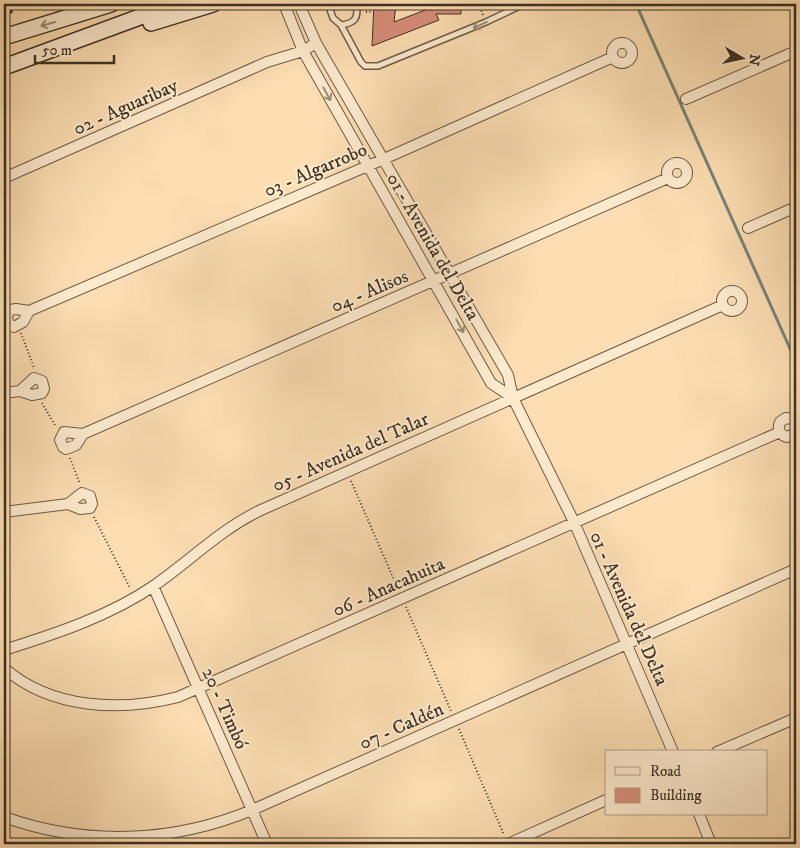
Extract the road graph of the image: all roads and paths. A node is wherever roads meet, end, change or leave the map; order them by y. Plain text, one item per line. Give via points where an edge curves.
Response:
1 (111, 4) edge
2 (175, 4) edge
3 (214, 4) edge
4 (284, 4) edge
5 (290, 4) edge
6 (299, 4) edge
7 (304, 4) edge
8 (328, 4) edge
9 (356, 4) edge
10 (410, 4) edge
11 (479, 4) edge
12 (508, 4) edge
13 (524, 4) edge
14 (395, 8) dead end
15 (358, 12) junction
16 (373, 12) dead end
17 (503, 12) junction
18 (486, 22) junction
19 (341, 25) junction
20 (6, 36) edge
21 (84, 38) junction
22 (316, 43) junction
23 (303, 51) junction
24 (796, 51) edge
25 (613, 57) dead end
26 (4, 68) edge
27 (686, 99) dead end
28 (384, 159) junction
29 (367, 166) junction
30 (4, 178) edge
31 (668, 178) dead end
32 (796, 207) edge
33 (748, 228) dead end
34 (450, 272) junction
35 (435, 281) junction
36 (723, 305) dead end
37 (29, 311) junction
38 (18, 326) junction
39 (38, 379) junction
40 (20, 391) junction
41 (4, 393) edge
42 (42, 393) junction
43 (513, 398) junction
44 (796, 422) edge
45 (780, 432) junction
46 (796, 433) edge
47 (83, 434) junction
48 (61, 436) junction
49 (66, 449) junction
50 (347, 472) junction
51 (84, 493) junction
52 (68, 504) junction
53 (90, 508) junction
54 (4, 512) edge
55 (574, 522) junction
56 (796, 569) edge
57 (153, 586) junction
58 (134, 597) junction
59 (402, 599) junction
60 (628, 644) junction
61 (4, 650) edge
62 (4, 668) edge
63 (199, 690) junction
64 (796, 718) edge
65 (672, 750) edge
66 (722, 750) edge
67 (605, 800) edge
68 (252, 810) junction
69 (700, 816) edge
70 (4, 818) edge
71 (268, 844) edge
72 (508, 844) edge
73 (711, 844) edge

1 -> 20 main road
2 - 21 main road
3 - 21 main road
4 - 23 street, 01 - Avenida del Delta
5 - 23 street, 01 - Avenida del Delta
6 - 22 street, 01 - Avenida del Delta
7 - 22 street, 01 - Avenida del Delta
8 - 19 lane via 333,18
9 - 15 lane
10 - 14 path
11 - 18 path
12 - 17 lane
13 - 17 lane
15 - 16 path
15 - 19 lane via 351,24
17 - 18 lane
18 -> 19 lane via 378,66 366,66 361,62
21 - 26 main road
22 - 23 street, 02 - Aguaribay
22 - 28 street, 01 - Avenida del Delta
23 -> 29 street, 01 - Avenida del Delta
23 - 30 street, 02 - Aguaribay via 267,62
24 - 27 street
25 - 28 street, 03 - Algarrobo
28 - 29 street, 03 - Algarrobo
28 - 34 street, 01 - Avenida del Delta
29 - 35 street, 01 - Avenida del Delta
29 - 37 street, 03 - Algarrobo
31 - 34 street, 04 - Alisos
32 - 33 street
34 - 35 street, 04 - Alisos
34 - 43 street, 01 - Avenida del Delta via 508,375
35 -> 43 street, 01 - Avenida del Delta via 491,383
35 - 47 street, 04 - Alisos
36 - 43 street, 05 - Avenida del Talar
37 - 38 street
37 - 38 street, 03 - Algarrobo via 16,309 7,314 10,325
38 - 39 path
39 - 40 street via 29,381
39 - 42 street via 43,385
40 - 41 street
40 - 42 street via 32,395
42 - 48 path via 41,401
43 - 50 street, 05 - Avenida del Talar
43 - 55 street, 01 - Avenida del Delta
44 - 45 street via 789,418 783,420 779,425
45 - 46 street via 787,437
45 - 55 street, 06 - Anacahuita
47 - 48 street via 70,432
47 - 49 street via 76,445
48 - 49 street via 61,444
49 - 51 path
50 - 57 street, 05 - Avenida del Talar via 238,521
50 - 59 path
51 - 52 street
51 - 53 street via 90,496
52 - 53 street via 80,510
52 - 54 street
53 - 58 path
55 - 59 street, 06 - Anacahuita
55 - 60 street, 01 - Avenida del Delta
56 - 60 street, 07 - Caldén
57 - 58 street, 05 - Avenida del Talar
57 - 63 street, 20 - Timbó
58 - 61 street, 05 - Avenida del Talar via 100,615
59 - 63 street, 06 - Anacahuita
60 - 65 street, 01 - Avenida del Delta
60 - 68 street, 07 - Caldén
62 - 63 street, 06 - Anacahuita via 35,688 76,703 137,705
63 - 68 street, 20 - Timbó
64 - 66 street
67 - 72 street
68 - 70 street, 07 - Caldén via 187,832 123,838 61,833
68 - 71 street, 20 - Timbó
69 - 73 street

